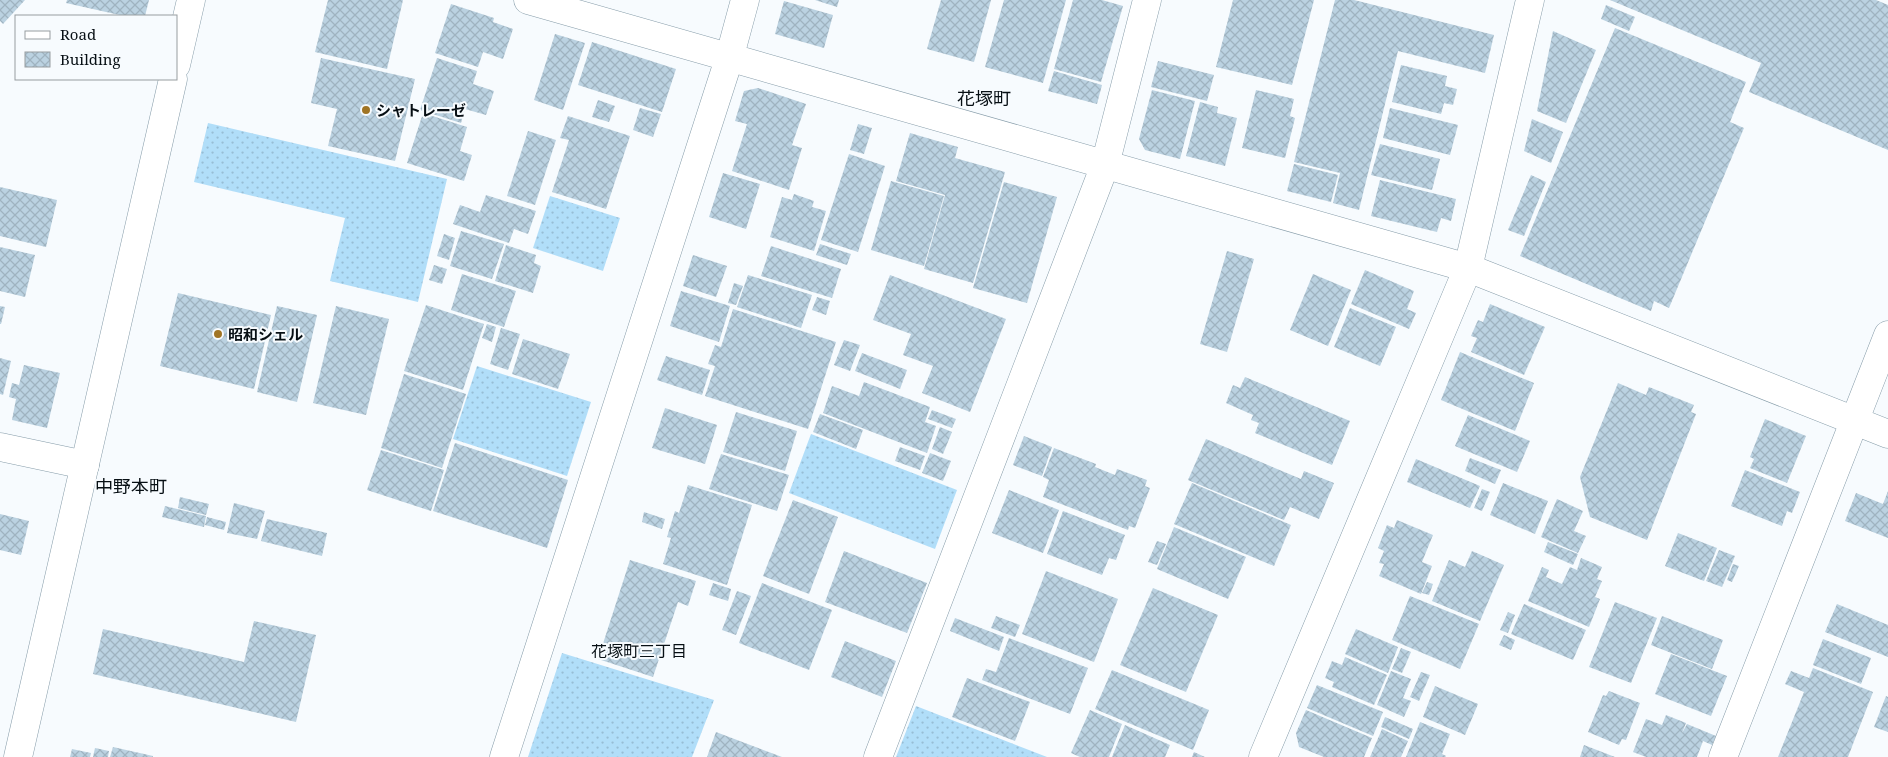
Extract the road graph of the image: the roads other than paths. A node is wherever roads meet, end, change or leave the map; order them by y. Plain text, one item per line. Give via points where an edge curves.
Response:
1 (191, 0) edge
2 (528, 0) edge
3 (745, 0) edge
4 (1146, 0) edge
5 (1530, 0) edge
6 (178, 56) edge
7 (729, 59) junction
8 (173, 80) edge
9 (1105, 166) junction
10 (1468, 268) junction
11 (1888, 335) edge
12 (1854, 420) junction
13 (1888, 434) edge
14 (0, 447) edge
15 (85, 465) junction
16 (18, 757) edge
17 (504, 757) edge
18 (878, 757) edge
19 (1263, 757) edge
20 (1723, 757) edge

1 - 6 street
2 - 7 street
3 - 7 street
4 - 9 street
5 - 10 street
7 - 9 street
7 - 17 street
8 - 15 street
9 - 10 street
9 - 18 street
10 - 12 street
10 - 19 street
11 - 12 street
12 - 13 street
12 - 20 street
14 - 15 street
15 - 16 street

